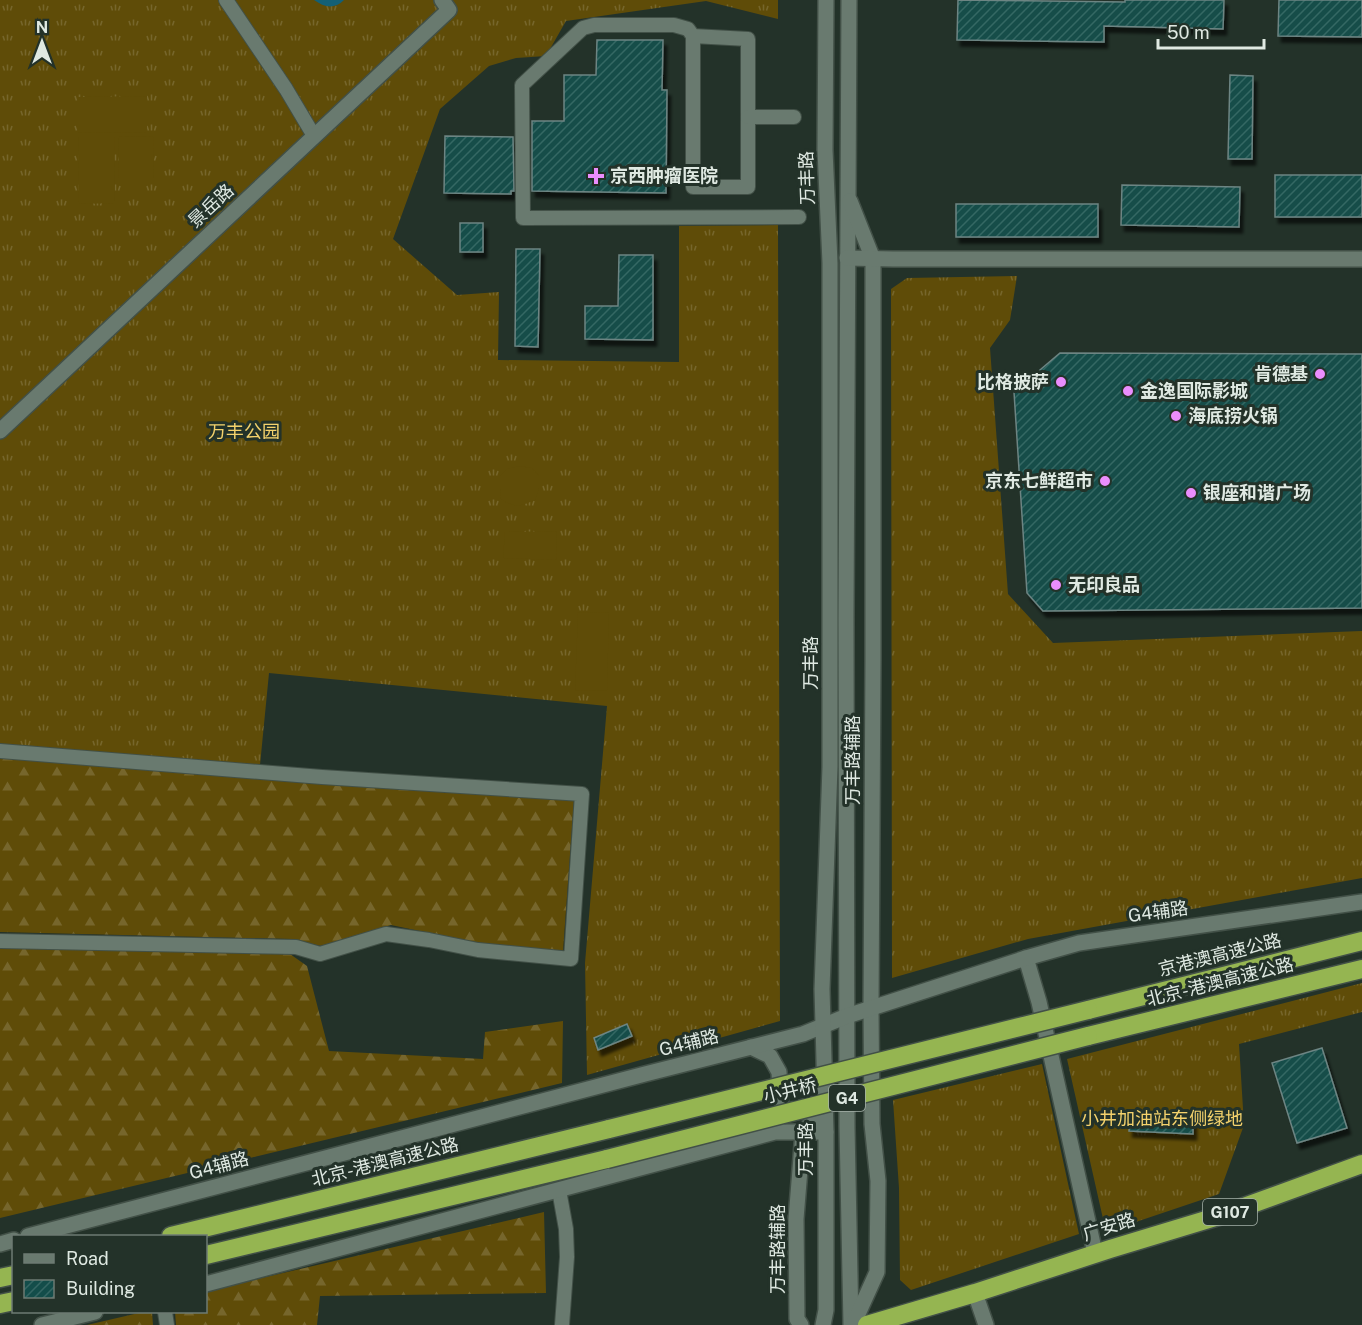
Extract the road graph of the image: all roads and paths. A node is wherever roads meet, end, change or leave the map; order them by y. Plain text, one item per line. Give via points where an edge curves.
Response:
1 (226, 0) edge
2 (826, 0) edge
3 (849, 0) edge
4 (446, 5) edge
5 (693, 36) junction
6 (748, 117) junction
7 (794, 117) dead end
8 (314, 136) junction
9 (848, 194) junction
10 (799, 217) dead end
11 (847, 258) junction
12 (873, 259) junction
13 (1362, 260) edge
14 (0, 431) edge
15 (0, 752) edge
16 (1362, 902) edge
17 (0, 941) edge
18 (1362, 941) edge
19 (1026, 958) junction
20 (1362, 969) edge
21 (870, 1009) junction
22 (1088, 1010) joint
23 (847, 1016) junction
24 (823, 1026) junction
25 (1088, 1036) joint
26 (751, 1047) junction
27 (825, 1108) junction
28 (609, 1129) joint
29 (775, 1132) junction
30 (803, 1132) junction
31 (826, 1132) junction
32 (1362, 1164) edge
33 (559, 1190) junction
34 (32, 1235) edge
35 (175, 1235) edge
36 (1095, 1254) junction
37 (207, 1255) edge
38 (207, 1284) edge
39 (975, 1293) junction
40 (87, 1313) edge
41 (42, 1325) edge
42 (562, 1325) edge
43 (801, 1325) edge
44 (823, 1325) edge
45 (852, 1325) edge
46 (867, 1325) edge
47 (986, 1325) edge

1 - 8 street
2 - 24 street, 万丰路 via 830,767
3 - 9 street, 万丰路
4 - 8 street, 景岳路
5 - 6 street via 748,39
5 - 6 street via 693,187 748,187
5 - 10 street via 688,29 674,25 583,28 522,85 523,218
6 - 7 street
8 - 14 street, 景岳路
9 - 11 street, 万丰路
9 - 12 street, 万丰路辅路
11 - 12 street
11 - 23 street, 万丰路
12 - 13 street
12 - 21 street, 万丰路辅路
15 - 17 street via 582,794 571,959 478,950 386,934 320,954 296,947
16 - 19 street, G4辅路 via 1079,943
18 - 22 highway, 京港澳高速公路 / G4
19 - 21 street, G4辅路
19 - 36 street
20 - 25 highway, 北京-港澳高速公路 / G4
21 - 23 street, G4辅路
21 - 45 street, 万丰路辅路 via 872,1124 878,1180 877,1272
22 - 28 highway, 小井桥 / G4, bridge
23 - 24 street, G4辅路
23 - 45 street, 万丰路
24 - 26 street, G4辅路
24 - 27 street, 万丰路
25 - 37 highway, 小井桥 / G4, bridge via 607,1159
26 - 29 street via 770,1056 779,1072 781,1107
26 - 34 street, G4辅路
27 - 30 street
27 - 31 street, 万丰路
28 - 35 highway, 北京-港澳高速公路 / G4
29 - 30 street
29 - 33 street
30 - 31 street
30 - 43 street, 万丰路辅路 via 796,1219 797,1319
31 - 44 street, 万丰路
32 - 36 highway, 广安路 / G107 via 1219,1216
33 - 38 street
33 - 42 street via 567,1257
36 - 39 highway, 广安路 / G107
39 - 46 highway, 广安路 / G107
39 - 47 street
40 - 41 street

